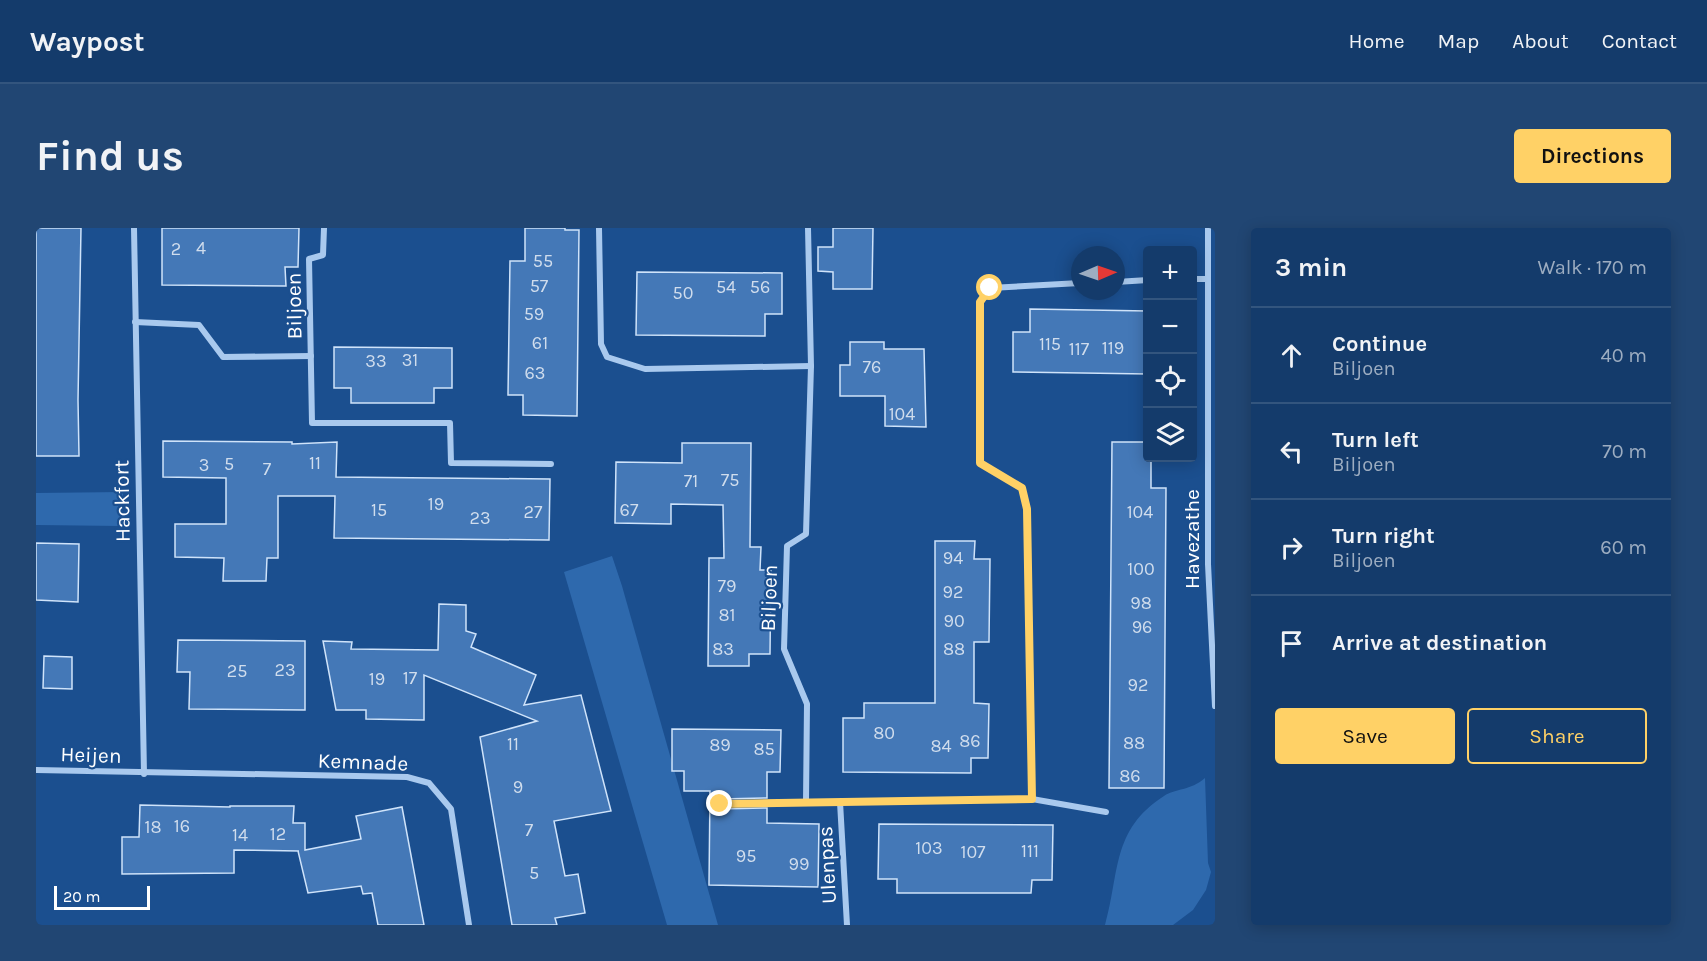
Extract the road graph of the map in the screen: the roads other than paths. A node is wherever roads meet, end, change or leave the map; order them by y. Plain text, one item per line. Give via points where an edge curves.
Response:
1 (134, 228) edge
2 (324, 228) edge
3 (600, 228) edge
4 (808, 228) edge
5 (1208, 228) edge
6 (1197, 279) edge
7 (1208, 279) junction
8 (1143, 280) edge
9 (1125, 281) edge
10 (1071, 284) edge
11 (1212, 289) edge
12 (135, 322) junction
13 (311, 356) junction
14 (811, 366) junction
15 (551, 464) dead end
16 (1215, 706) edge
17 (36, 770) edge
18 (144, 774) junction
19 (1032, 799) junction
20 (806, 802) junction
21 (840, 802) junction
22 (720, 804) dead end
23 (1106, 812) dead end
24 (469, 925) edge
25 (847, 925) edge

1 - 12 street, Hackfort
2 - 13 street, Biljoen via 322,255 309,259
3 - 14 street via 601,344 607,357 645,369
4 - 14 street, Biljoen
5 - 7 street, Havezathe
6 - 7 street
7 - 11 street, Havezathe
8 - 9 street
10 - 19 street via 990,288 980,302 980,463 1022,488 1027,509
11 - 16 street, Havezathe via 1208,564
12 - 13 street, Biljoen via 199,325 223,357
12 - 18 street, Hackfort
13 - 15 street, Biljoen via 312,423 450,423 451,463
14 - 20 street, Biljoen via 806,534 787,546 784,650 807,704
17 - 18 street, Heijen
18 - 24 street, Kemnade via 407,777 429,783 451,809
19 - 21 street
19 - 23 street
20 - 21 street
20 - 22 street
21 - 25 street, Ulenpas

